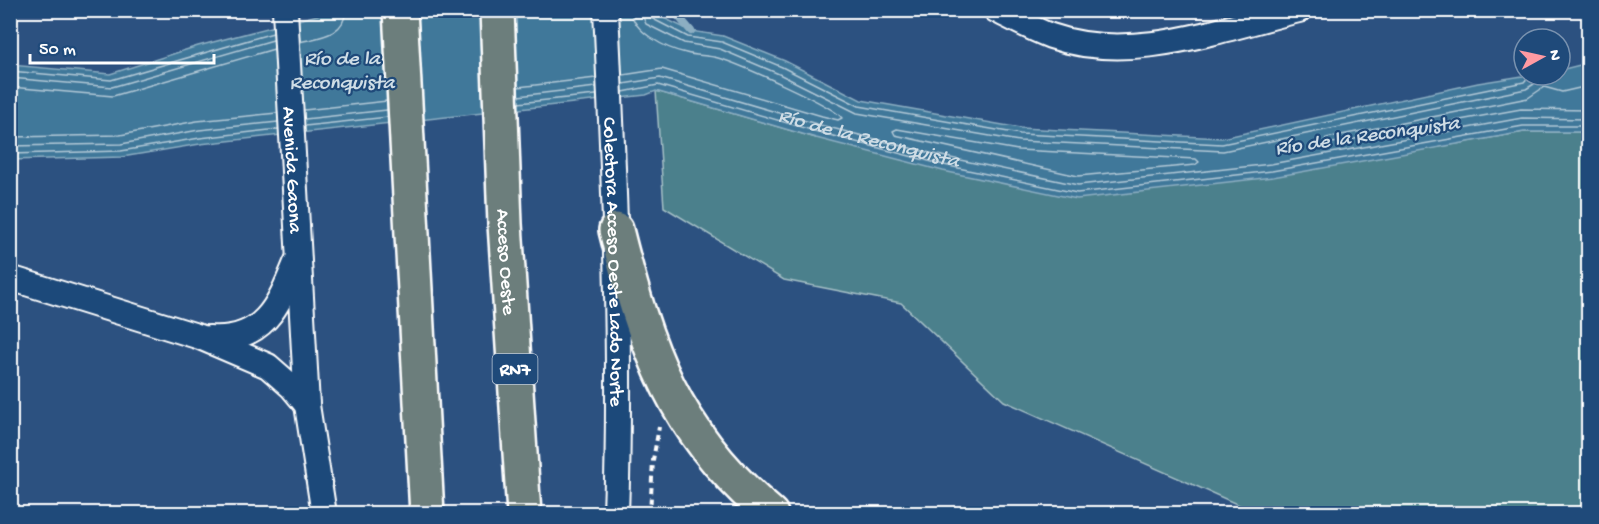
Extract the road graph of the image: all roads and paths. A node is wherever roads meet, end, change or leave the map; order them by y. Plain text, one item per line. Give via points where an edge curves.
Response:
1 (285, 10) edge
2 (400, 10) edge
3 (496, 10) edge
4 (606, 10) edge
5 (996, 10) edge
6 (1299, 10) edge
7 (616, 230) junction
8 (298, 259) junction
9 (10, 278) edge
10 (200, 337) junction
11 (307, 405) junction
12 (324, 513) edge
13 (427, 513) edge
14 (524, 513) edge
15 (616, 513) edge
16 (771, 513) edge

1 - 8 street, Avenida Gaona
2 - 13 highway
3 - 14 highway, Acceso Oeste / RN7
4 - 7 street, Colectora Acceso Oeste Lado Norte
5 - 6 street via 1051,36 1108,46 1148,46
7 - 15 street, Colectora Acceso Oeste Lado Norte via 620,414
7 - 16 highway via 637,311 673,400 716,458
8 - 10 street via 285,289 260,326 226,339
8 - 11 street, Avenida Gaona
9 - 10 street
10 - 11 street via 268,366
11 - 12 street, Avenida Gaona

